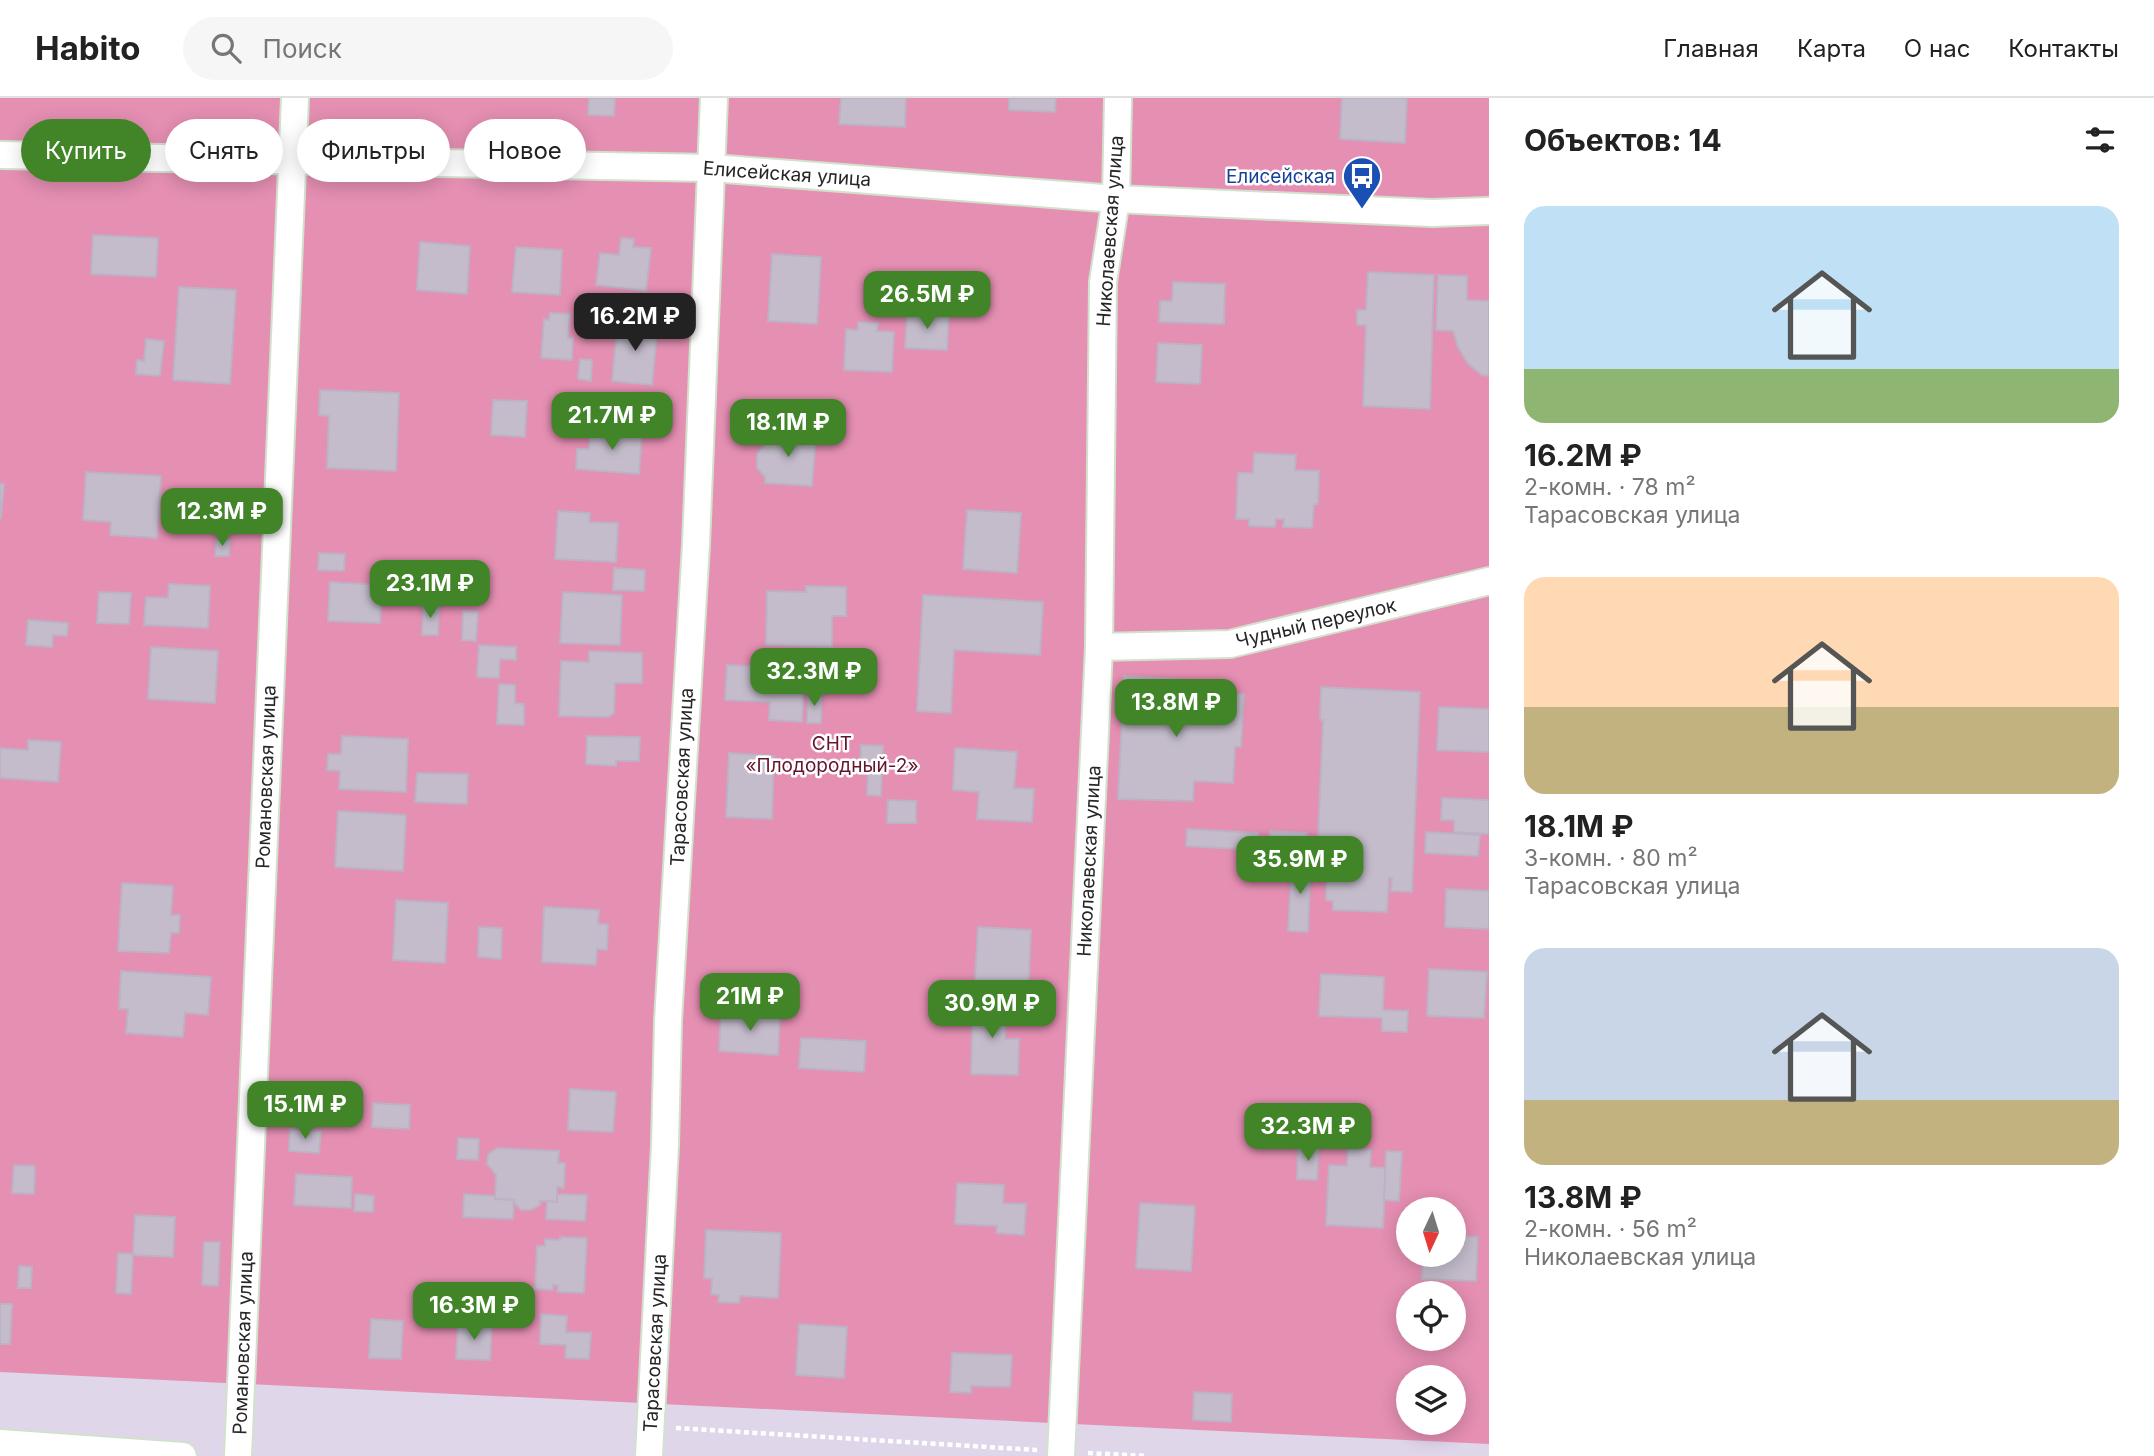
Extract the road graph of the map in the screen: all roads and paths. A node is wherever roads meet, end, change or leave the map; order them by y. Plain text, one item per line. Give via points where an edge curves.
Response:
1 (295, 98) edge
2 (713, 98) edge
3 (1118, 98) edge
4 (0, 155) edge
5 (291, 161) junction
6 (712, 168) junction
7 (1116, 199) junction
8 (1489, 211) edge
9 (1489, 581) edge
10 (1099, 647) junction
11 (668, 1427) dead end
12 (0, 1443) edge
13 (1013, 1449) junction
14 (1062, 1453) edge
15 (183, 1456) edge
16 (238, 1456) edge
17 (649, 1456) edge
18 (1012, 1456) edge
19 (1147, 1456) edge

1 - 5 street, Романовская улица
2 - 6 street, Тарасовская улица
3 - 7 street, Николаевская улица
4 - 5 street, Елисейская улица
5 - 6 street, Елисейская улица
5 - 16 street, Романовская улица
6 - 7 street, Елисейская улица
6 - 17 street, Тарасовская улица
7 - 8 street, Елисейская улица via 1432,213
7 - 10 street, Николаевская улица via 1103,282
9 - 10 street, Чудный переулок via 1230,645
10 - 14 street, Николаевская улица
11 - 13 path
12 - 15 street
13 - 14 path
13 - 18 path
14 - 19 path

